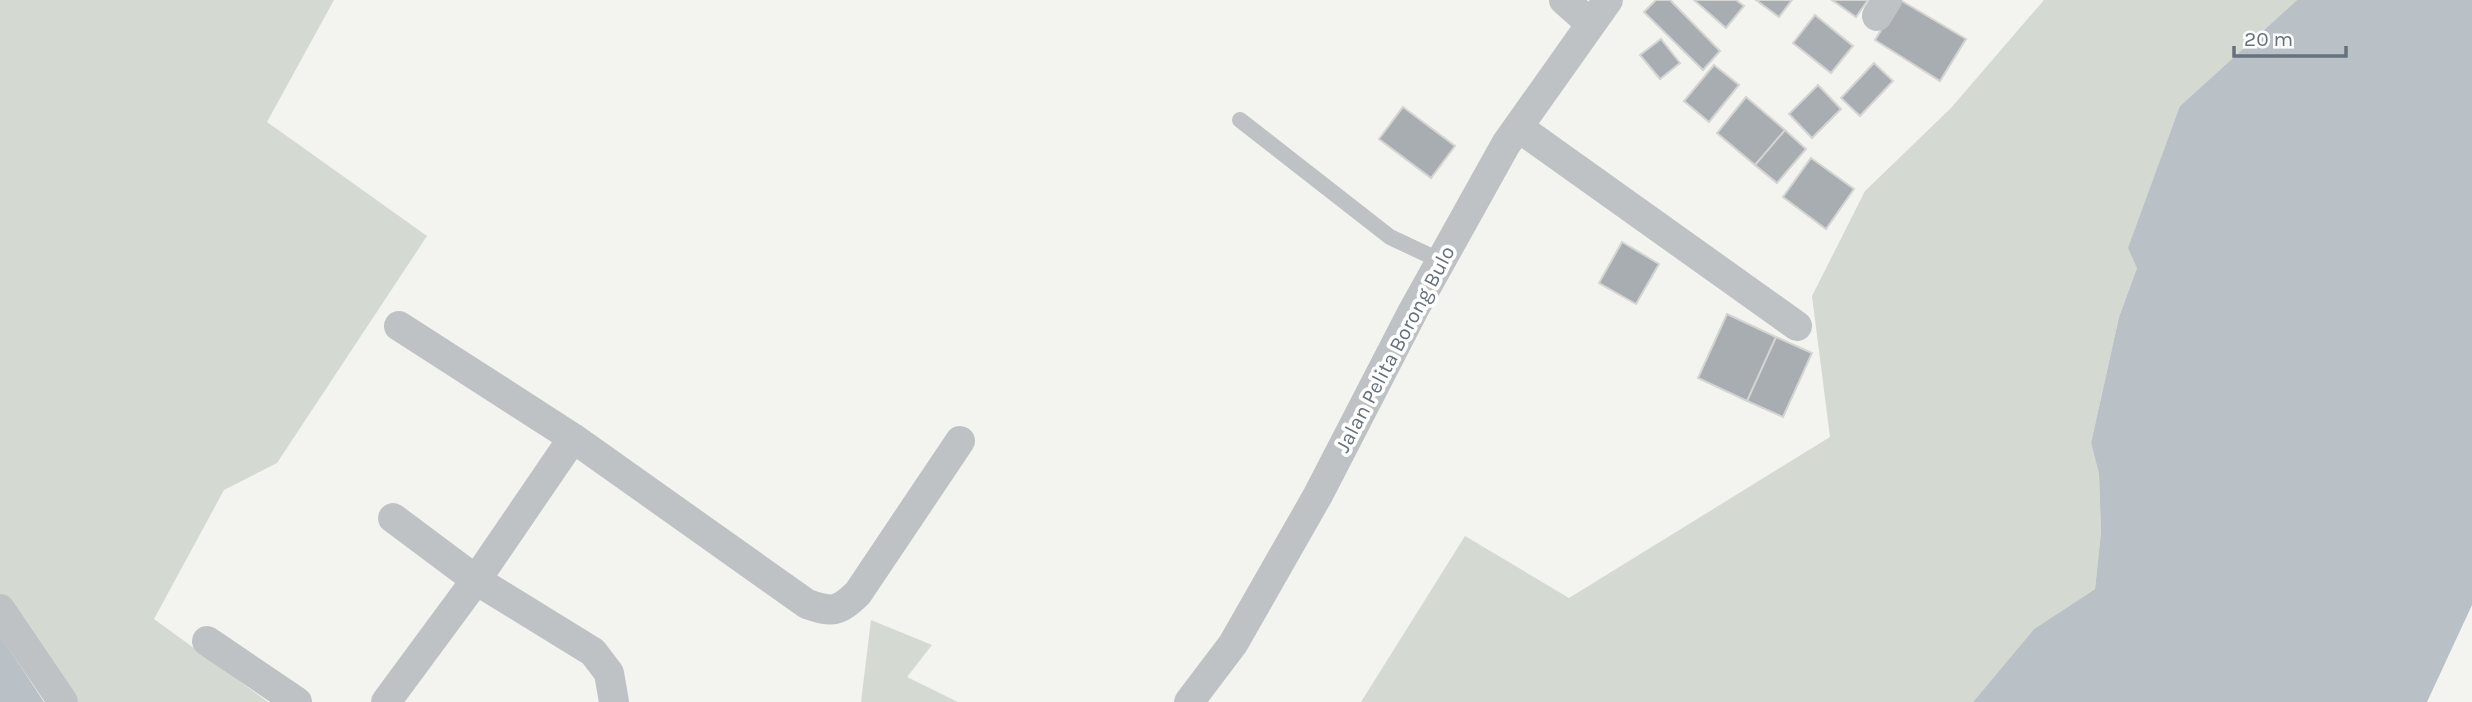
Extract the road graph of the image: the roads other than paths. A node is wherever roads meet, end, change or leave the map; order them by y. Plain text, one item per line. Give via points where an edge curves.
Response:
1 (1564, 0) edge
2 (1608, 0) edge
3 (1591, 24) junction
4 (1240, 120) dead end
5 (1518, 127) junction
6 (1441, 261) junction
7 (400, 326) dead end
8 (1797, 326) dead end
9 (573, 438) junction
10 (960, 441) dead end
11 (393, 518) dead end
12 (476, 580) junction
13 (0, 609) edge
14 (207, 641) dead end
15 (62, 702) edge
16 (297, 702) edge
17 (386, 702) edge
18 (614, 702) edge
19 (1189, 702) edge

1 - 3 street
2 - 3 street, Jalan Pelita Borong Bulo
3 - 5 street, Jalan Pelita Borong Bulo
4 - 6 lane via 1390,237
5 - 6 street, Jalan Pelita Borong Bulo
5 - 8 street
6 - 19 street, Jalan Pelita Borong Bulo via 1305,518 1233,644
7 - 9 street
9 - 10 street via 807,604 825,610 842,609 858,593
9 - 12 street
11 - 12 street
12 - 17 street
12 - 18 street via 593,652 608,673
13 - 15 street
14 - 16 street

